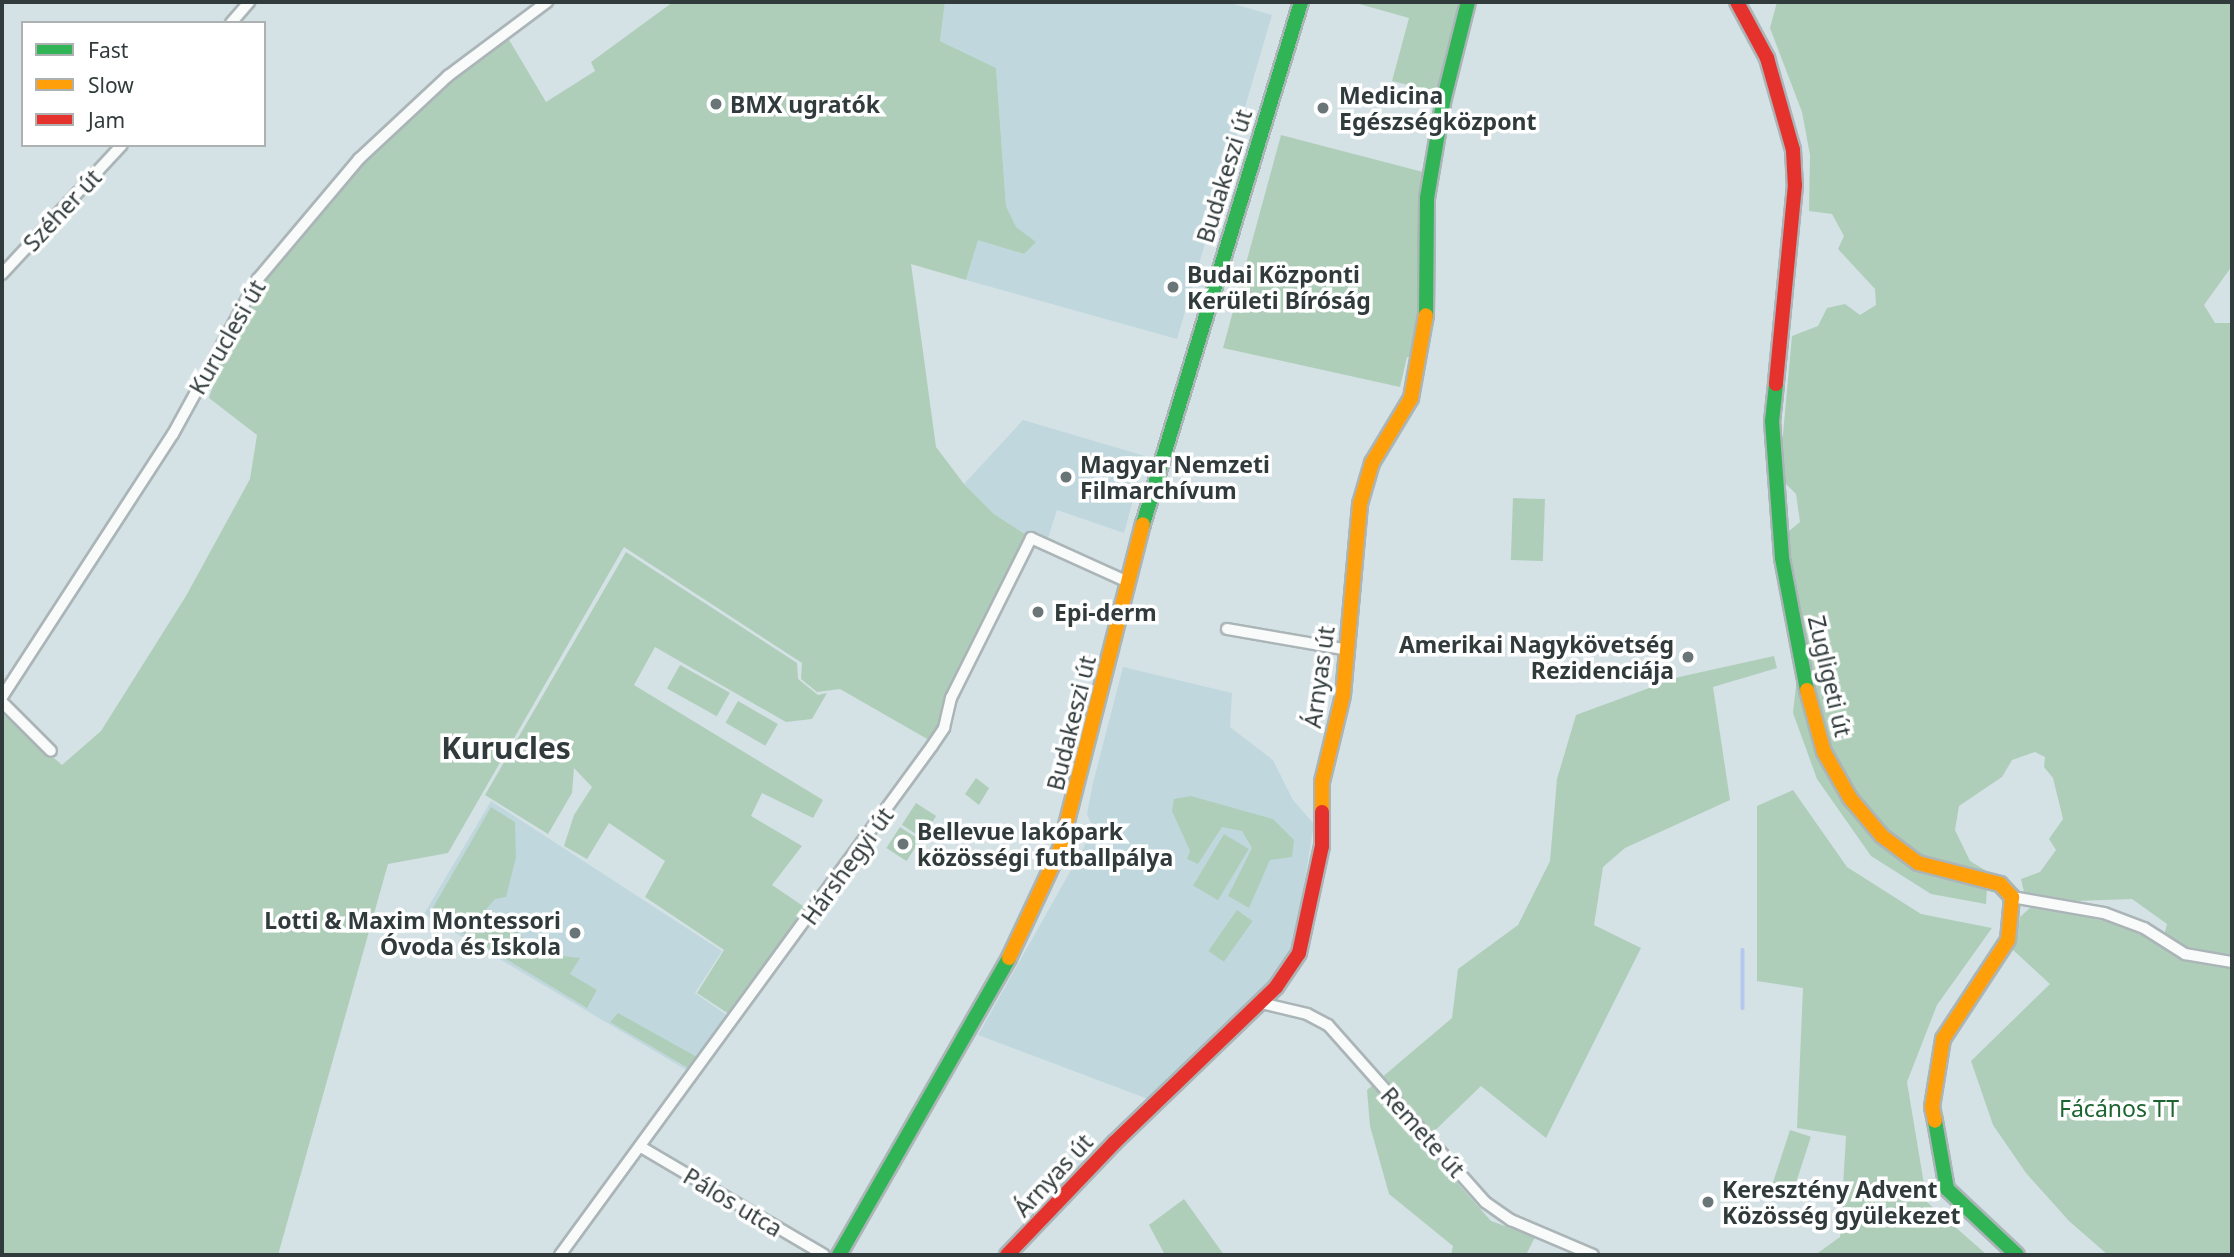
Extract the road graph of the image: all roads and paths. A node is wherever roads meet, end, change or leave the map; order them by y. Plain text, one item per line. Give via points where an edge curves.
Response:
1 (249, 2) edge
2 (547, 2) edge
3 (1301, 2) edge
4 (1468, 2) edge
5 (1737, 2) edge
6 (233, 21) edge
7 (120, 147) edge
8 (2, 274) edge
9 (1128, 582) junction
10 (1227, 629) dead end
11 (1348, 650) junction
12 (2, 699) edge
13 (51, 751) dead end
14 (2012, 897) junction
15 (2232, 962) edge
16 (1261, 1003) junction
17 (641, 1147) junction
18 (560, 1255) edge
19 (824, 1255) edge
20 (839, 1255) edge
21 (1007, 1255) edge
22 (1593, 1255) edge
23 (2017, 1255) edge

1 - 6 street
2 - 12 street, Kuruclesi út via 448,76 359,159 258,279 173,434
3 - 9 street, Budakeszi út
4 - 11 street, Árnyas út via 1444,97 1427,198 1429,288 1420,360 1411,398 1372,463 1360,504
5 - 14 street, Zugligeti út via 1767,58 1787,115 1793,150 1795,185 1772,421 1783,558 1812,716 1824,752 1850,798 1890,844 1935,870 2000,884
7 - 8 street, Széher út
9 - 17 street, Hárshegyi út via 1031,538 951,698 944,728
9 - 20 street, Budakeszi út via 1080,784 1054,865 1014,949
10 - 11 street
11 - 16 street, Árnyas út via 1343,695 1322,782 1322,846 1298,953
12 - 13 street, Kuruclesi út
14 - 15 street via 2104,913 2144,928 2185,954
14 - 23 street via 2008,940 1943,1039 1935,1063 1932,1107 1947,1189
16 - 21 street, Árnyas út via 1114,1143
16 - 22 street, Remete út via 1307,1014 1328,1025 1485,1202 1511,1220
17 - 18 street, Hárshegyi út
17 - 19 street, Pálos utca

